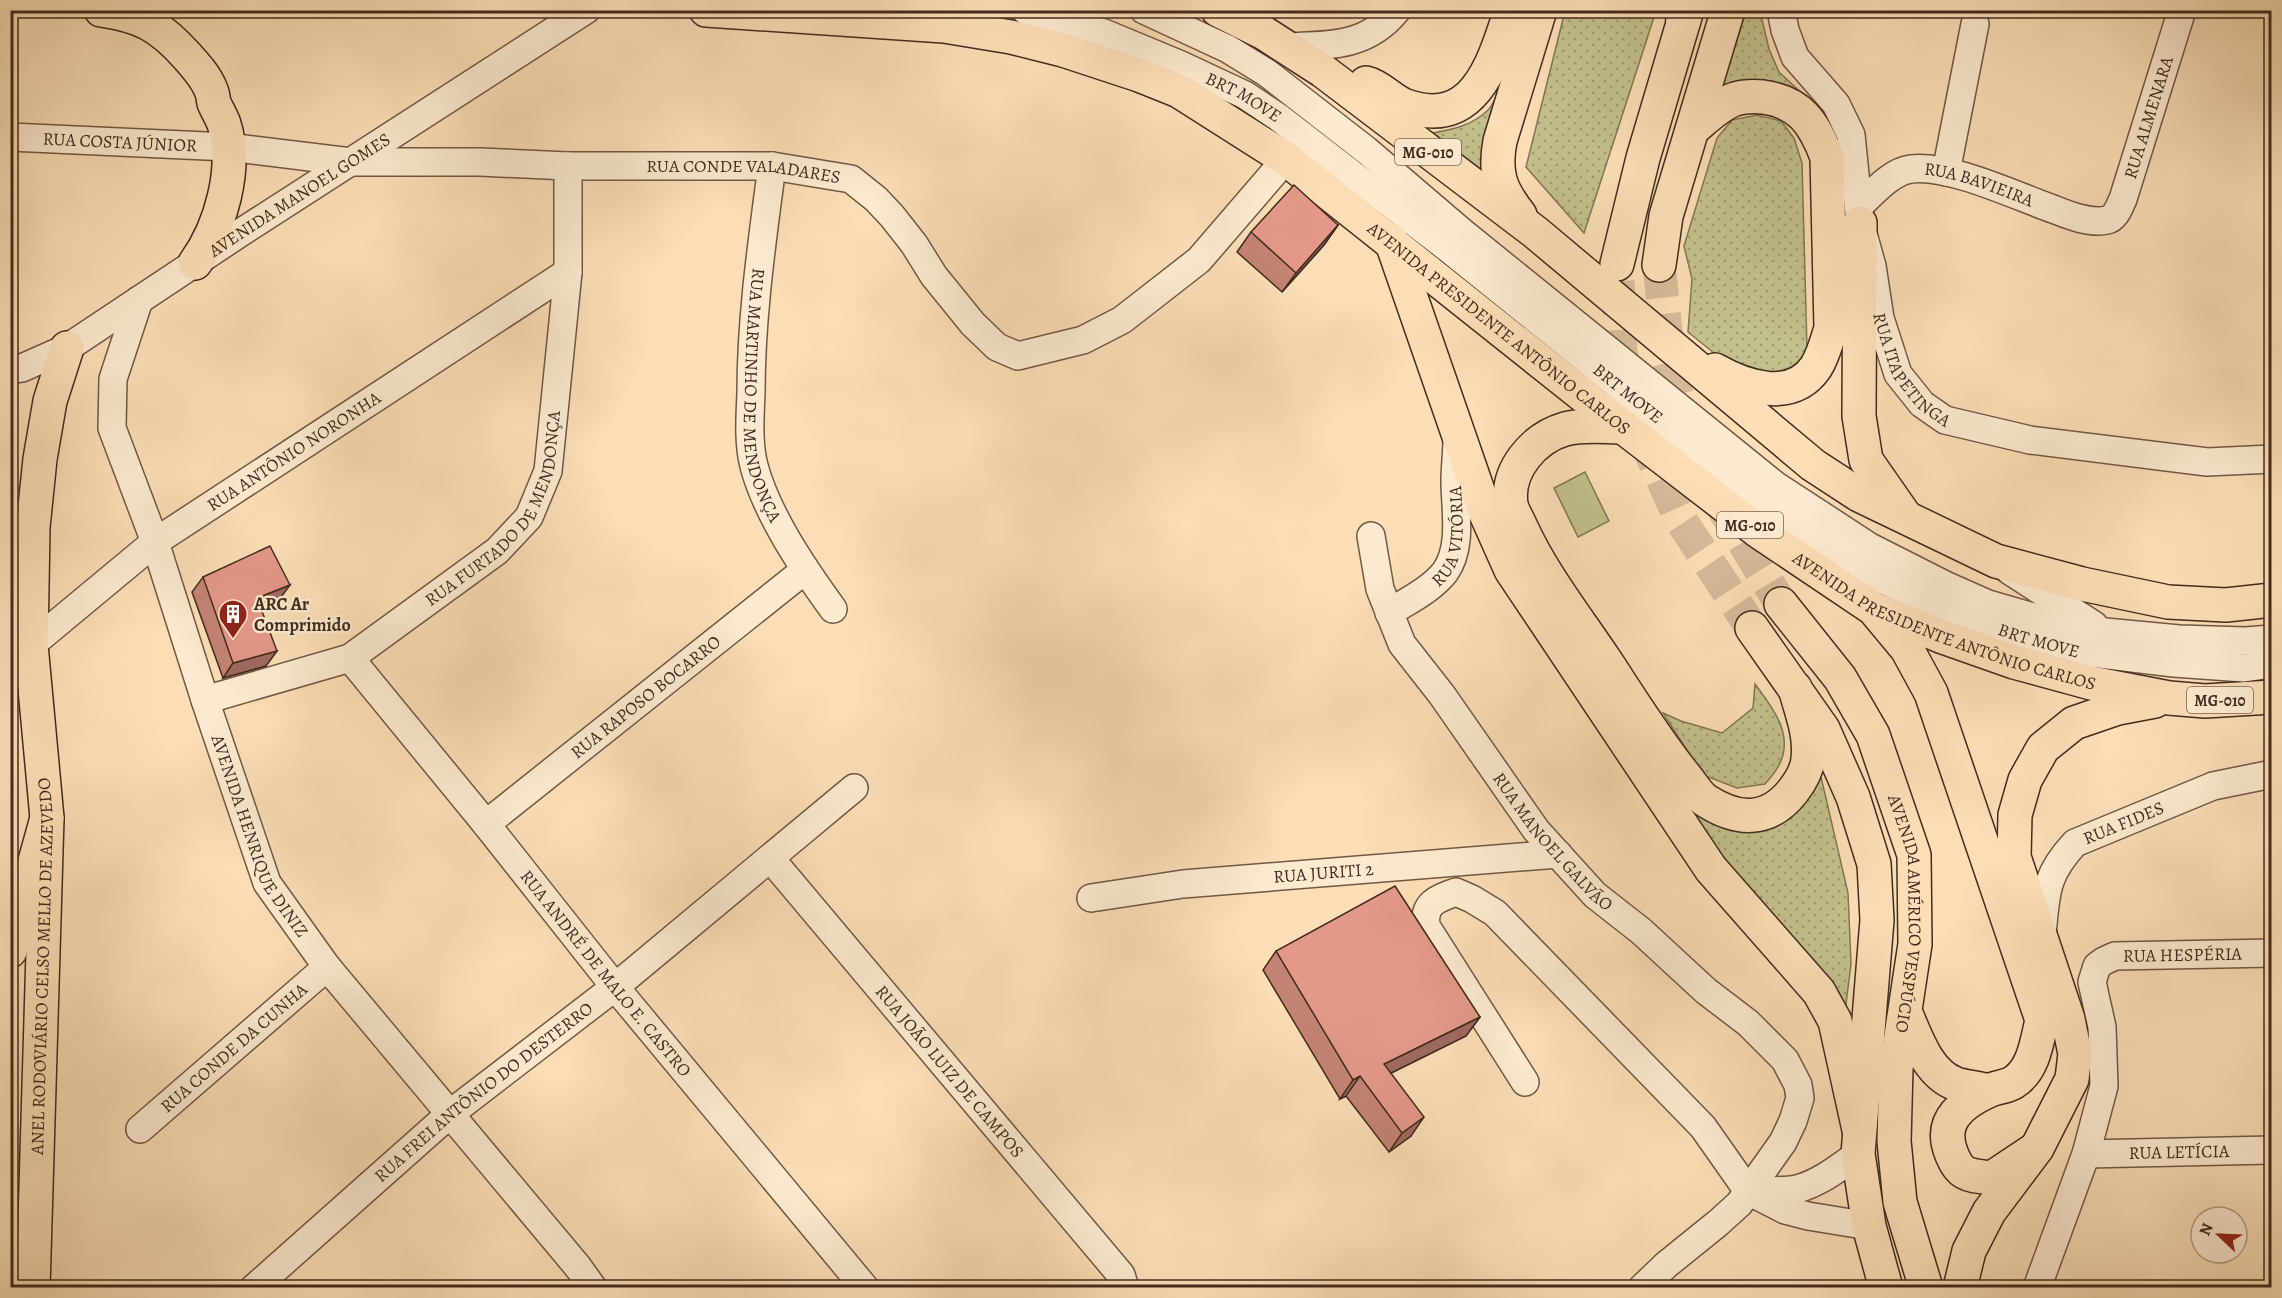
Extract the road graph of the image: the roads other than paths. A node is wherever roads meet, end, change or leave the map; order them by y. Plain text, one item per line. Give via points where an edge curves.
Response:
1 (101, 10) edge
2 (586, 10) edge
3 (706, 10) edge
4 (912, 10) edge
5 (1025, 10) edge
6 (1144, 10) edge
7 (1218, 10) edge
8 (1397, 10) edge
9 (1511, 10) edge
10 (1540, 10) edge
11 (1728, 10) edge
12 (1781, 10) edge
13 (2182, 10) edge
14 (1684, 14) edge
15 (877, 22) junction
16 (1976, 24) dead end
17 (1284, 47) junction
18 (1323, 71) junction
19 (1694, 128) junction
20 (10, 136) edge
21 (228, 147) junction
22 (1286, 159) junction
23 (351, 162) junction
24 (568, 166) junction
25 (772, 166) junction
26 (1946, 172) junction
27 (1859, 215) junction
28 (2108, 220) joint
29 (1535, 232) junction
30 (1391, 240) junction
31 (195, 262) junction
32 (1617, 264) tunnel mouth
33 (1659, 265) tunnel mouth
34 (568, 272) junction
35 (139, 300) junction
36 (67, 348) junction
37 (1692, 362) junction
38 (10, 370) edge
39 (1624, 427) junction
40 (1458, 432) junction
41 (2271, 459) edge
42 (1910, 522) junction
43 (1371, 536) dead end
44 (155, 542) junction
45 (1996, 561) junction
46 (10, 566) edge
47 (805, 570) junction
48 (2271, 600) edge
49 (1781, 604) tunnel mouth
50 (833, 609) dead end
51 (1874, 609) junction
52 (1389, 613) junction
53 (1752, 628) tunnel mouth
54 (2105, 632) junction
55 (2271, 639) edge
56 (32, 645) junction
57 (350, 658) junction
58 (2271, 664) edge
59 (1795, 688) junction
60 (2271, 697) edge
61 (2169, 698) junction
62 (205, 700) junction
63 (2271, 774) edge
64 (854, 788) dead end
65 (47, 818) junction
66 (486, 824) junction
67 (1558, 854) junction
68 (770, 858) junction
69 (1091, 898) dead end
70 (2041, 939) junction
71 (10, 951) edge
72 (2271, 953) edge
73 (327, 967) junction
74 (615, 987) junction
75 (1906, 1014) junction
76 (1525, 1082) dead end
77 (1988, 1091) junction
78 (451, 1113) junction
79 (140, 1129) dead end
80 (1859, 1142) junction
81 (2037, 1148) junction
82 (2271, 1150) edge
83 (2086, 1154) junction
84 (1748, 1191) junction
85 (1869, 1226) junction
86 (33, 1287) edge
87 (254, 1287) edge
88 (593, 1287) edge
89 (865, 1287) edge
90 (1125, 1287) edge
91 (1642, 1287) edge
92 (1886, 1287) edge
93 (1926, 1287) edge
94 (1960, 1287) edge
95 (2037, 1287) edge

1 - 21 main road via 136,18 167,34 196,65 208,84
2 - 23 street, AVENIDA MANOEL GOMES
3 - 15 main road, AVENIDA PRESIDENTE ANTÔNIO CARLOS / MG-010
4 - 15 street
5 - 58 street, BRT MOVE via 1104,33 1245,95 1450,250 1758,498 1883,580 1955,613 2075,651 2244,668
6 - 54 street, BRT MOVE via 1228,49 1267,73 1775,485 1870,547 1988,604 2054,623
7 - 17 main road, MG-010
8 - 17 street via 1385,24 1339,45
9 - 18 main road via 1484,80 1462,102 1447,109 1403,105 1377,86
10 - 29 main road via 1496,161 1511,203
11 - 19 main road
12 - 27 street, RUA ITAPETINGA via 1796,57 1836,104 1851,135
13 - 28 street, RUA ALMENARA via 2123,199 2116,214
14 - 32 main road
15 - 22 main road, AVENIDA PRESIDENTE ANTÔNIO CARLOS / MG-010 via 944,26 1011,37 1139,75 1179,91
16 - 26 street
17 - 18 main road, MG-010
18 - 29 main road, MG-010
19 - 33 main road via 1666,216
19 - 37 main road via 1734,99 1751,96 1786,102 1818,134 1827,157 1831,328 1815,368 1790,387 1765,389
20 - 21 street, RUA COSTA JÚNIOR
21 - 23 street, RUA CONDE VALADARES
21 - 31 main road via 223,205 209,241
22 - 25 street, RUA CONDE VALADARES via 1198,260 1122,320 1083,340 1018,356 997,347 973,324 892,216 851,179
22 - 30 main road, AVENIDA PRESIDENTE ANTÔNIO CARLOS / MG-010
23 - 24 street, RUA CONDE VALADARES
23 - 31 street, AVENIDA MANOEL GOMES
24 - 25 street, RUA CONDE VALADARES
24 - 34 street, RUA FURTADO DE MENDONÇA
25 - 47 street, RUA MARTINHO DE MENDONÇA via 751,345 753,465 765,498
26 - 27 street, RUA BAVIEIRA via 1903,170
26 - 28 street, RUA BAVIEIRA via 2070,216
27 - 41 street, RUA ITAPETINGA via 1880,318 1898,374 1922,404 1945,420 2030,440 2207,462
27 - 42 main road via 1861,437 1866,460
29 - 37 main road, MG-010
30 - 39 main road, AVENIDA PRESIDENTE ANTÔNIO CARLOS / MG-010
30 - 40 main road
31 - 35 street, AVENIDA MANOEL GOMES
34 - 44 street, RUA ANTÔNIO NORONHA
34 - 57 street, RUA FURTADO DE MENDONÇA via 548,471 529,517 497,551
35 - 36 street, AVENIDA MANOEL GOMES
35 - 44 street, AVENIDA HENRIQUE DINIZ via 113,379 112,428
36 - 38 street, AVENIDA MANOEL GOMES
36 - 56 main road via 51,400 40,459 33,527
37 - 42 main road, MG-010 via 1813,465
39 - 51 main road, AVENIDA PRESIDENTE ANTÔNIO CARLOS / MG-010 via 1758,531
39 - 59 main road via 1565,429 1529,450 1512,484 1511,505 1532,551 1668,756 1704,798 1731,814 1753,817 1772,810 1801,781 1808,760 1808,734
40 - 52 street, RUA VITÓRIA via 1452,557 1436,581
40 - 80 main road via 1486,514 1511,570 1711,869 1819,992 1835,1021
42 - 45 main road, MG-010
43 - 52 street, RUA MANOEL GALVÃO via 1380,589
44 - 56 street, RUA ANTÔNIO NORONHA
44 - 62 street, AVENIDA HENRIQUE DINIZ
45 - 48 main road, MG-010 via 2169,602 2226,605
45 - 54 street, BRT MOVE
46 - 56 main road
47 - 50 street, RUA MARTINHO DE MENDONÇA
47 - 66 street, RUA RAPOSO BOCARRO
49 - 75 main road, AVENIDA AMÉRICO VESPÚCIO via 1840,678 1873,735 1914,855 1915,944
51 - 61 main road, AVENIDA PRESIDENTE ANTÔNIO CARLOS / MG-010 via 2014,662 2091,683
51 - 77 main road via 1907,649 1931,693 2042,1020 2032,1061 2014,1082
52 - 67 street, RUA MANOEL GALVÃO via 1402,644 1536,830
53 - 59 main road, AVENIDA AMÉRICO VESPÚCIO
54 - 55 street, BRT MOVE via 2179,639
56 - 65 main road, ANEL RODOVIÁRIO CELSO MELLO DE AZEVEDO
57 - 62 street, RUA FURTADO DE MENDONÇA
57 - 66 street, RUA ANDRÉ DE MALO E. CASTRO
59 - 80 main road, AVENIDA AMÉRICO VESPÚCIO via 1827,739 1853,797 1874,864 1877,920
60 - 61 main road, AVENIDA PRESIDENTE ANTÔNIO CARLOS / MG-010 via 2205,701
61 - 70 main road via 2118,708 2074,723 2043,748 2025,780 2015,815 2014,857
62 - 73 street, AVENIDA HENRIQUE DINIZ via 267,883
63 - 70 street, RUA FIDES via 2213,786 2075,843 2059,860 2050,878
64 - 68 street, RUA FREI ANTÔNIO DO DESTERRO
65 - 71 main road
65 - 86 main road, ANEL RODOVIÁRIO CELSO MELLO DE AZEVEDO
66 - 74 street, RUA ANDRÉ DE MALO E. CASTRO
67 - 69 street, RUA JURITI 2 via 1183,884
67 - 84 street, RUA MANOEL GALVÃO via 1595,895 1748,1023 1785,1060 1800,1098 1783,1142
68 - 74 street, RUA FREI ANTÔNIO DO DESTERRO
68 - 90 street, RUA JOÃO LUIZ DE CAMPOS via 1121,1275
70 - 81 main road via 2068,1019 2075,1054 2072,1079
72 - 83 street, RUA HESPÉRIA via 2115,956 2097,966 2092,982 2102,1027 2104,1086
73 - 78 street, AVENIDA HENRIQUE DINIZ
73 - 79 street, RUA CONDE DA CUNHA
74 - 78 street, RUA FREI ANTÔNIO DO DESTERRO
74 - 89 street, RUA ANDRÉ DE MALO E. CASTRO
75 - 77 main road via 1935,1070 1955,1083
75 - 93 main road, AVENIDA AMÉRICO VESPÚCIO via 1896,1069 1893,1141 1900,1202
76 - 84 street via 1426,926 1424,914 1438,899 1456,892 1495,914 1702,1127
77 - 81 main road via 1965,1103 1950,1121 1946,1134 1957,1166 1966,1175 1992,1178
78 - 87 street, RUA FREI ANTÔNIO DO DESTERRO
78 - 88 street, AVENIDA HENRIQUE DINIZ
80 - 84 street via 1833,1172 1809,1185
80 - 85 main road, AVENIDA AMÉRICO VESPÚCIO
81 - 94 main road via 1989,1212 1970,1251
82 - 83 street, RUA LETÍCIA
83 - 95 street
84 - 85 street via 1785,1210
84 - 91 street via 1718,1223
85 - 92 main road, AVENIDA AMÉRICO VESPÚCIO

